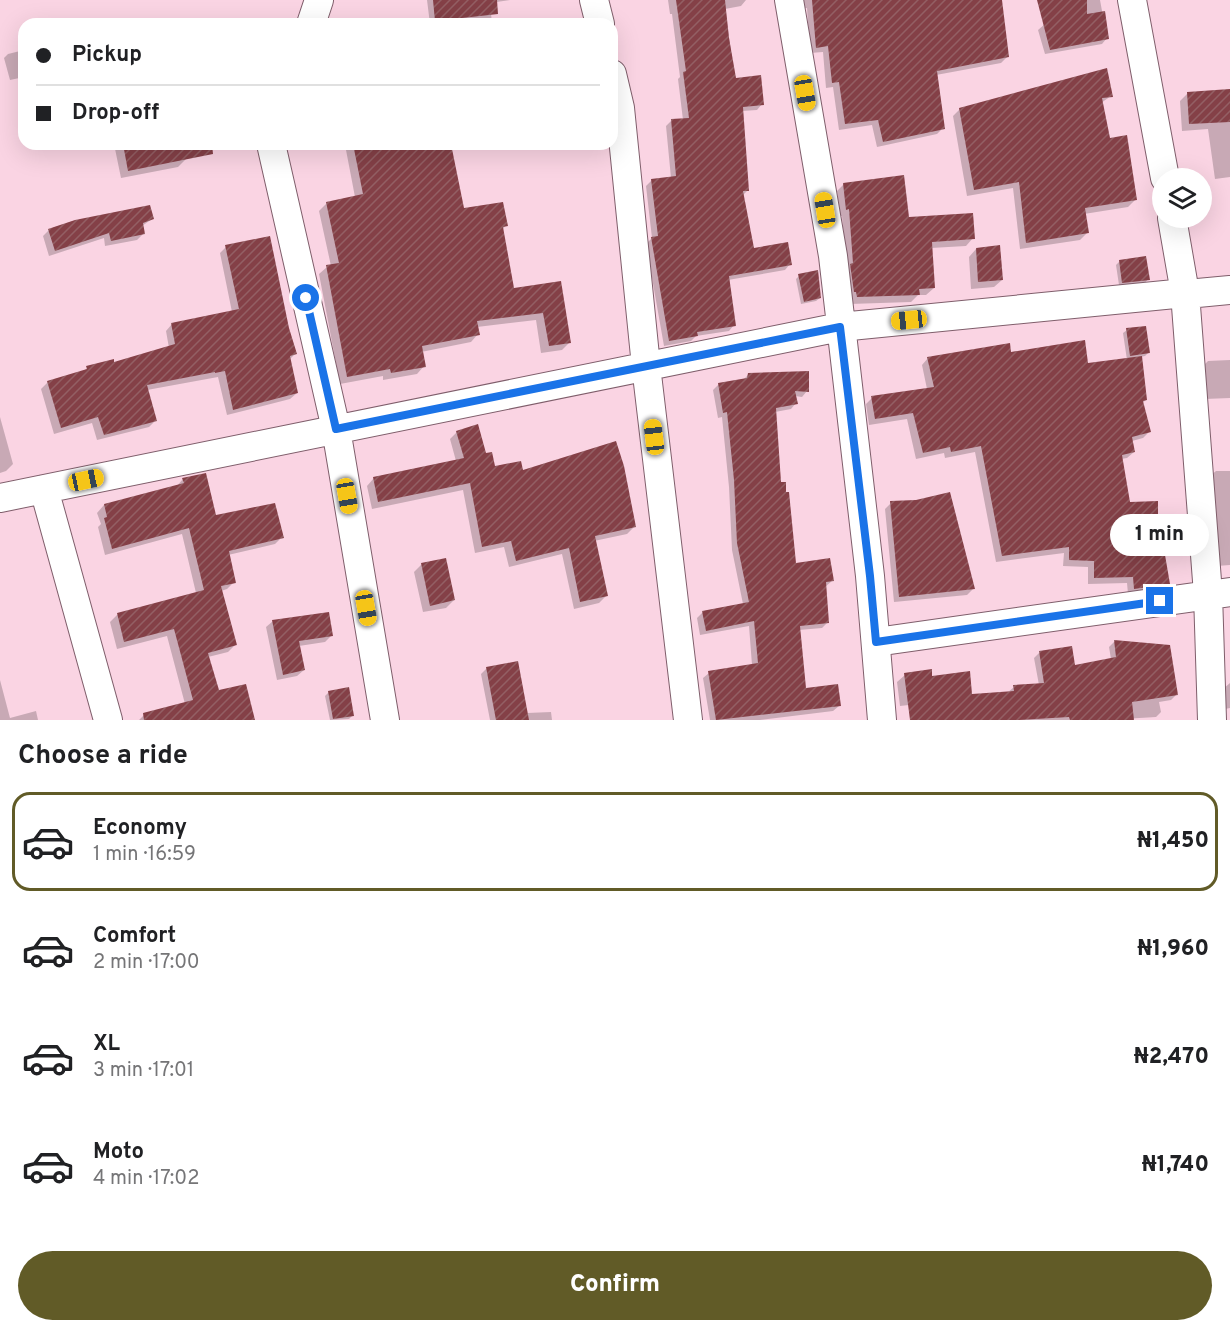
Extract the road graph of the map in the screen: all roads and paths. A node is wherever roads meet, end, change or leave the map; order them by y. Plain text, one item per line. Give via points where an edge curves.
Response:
1 (319, 0) edge
2 (594, 0) edge
3 (789, 0) edge
4 (1132, 0) edge
5 (313, 18) edge
6 (598, 18) edge
7 (618, 100) edge
8 (272, 150) edge
9 (1163, 168) edge
10 (1174, 228) edge
11 (1230, 290) edge
12 (1185, 293) junction
13 (840, 327) junction
14 (646, 366) junction
15 (336, 429) junction
16 (44, 489) junction
17 (0, 498) edge
18 (1219, 593) edge
19 (876, 642) junction
20 (108, 720) edge
21 (385, 720) edge
22 (688, 720) edge
23 (882, 720) edge
24 (1212, 720) edge

1 - 5 street
2 - 6 street
3 - 13 street via 833,256
4 - 9 street
7 - 14 street
8 - 15 street
10 - 12 street
11 - 12 street
12 - 13 street
12 - 18 street
13 - 14 street
13 - 19 street
14 - 15 street
14 - 22 street
15 - 16 street
15 - 21 street
16 - 17 street
16 - 20 street
18 - 19 street
18 - 24 street
19 - 23 street

